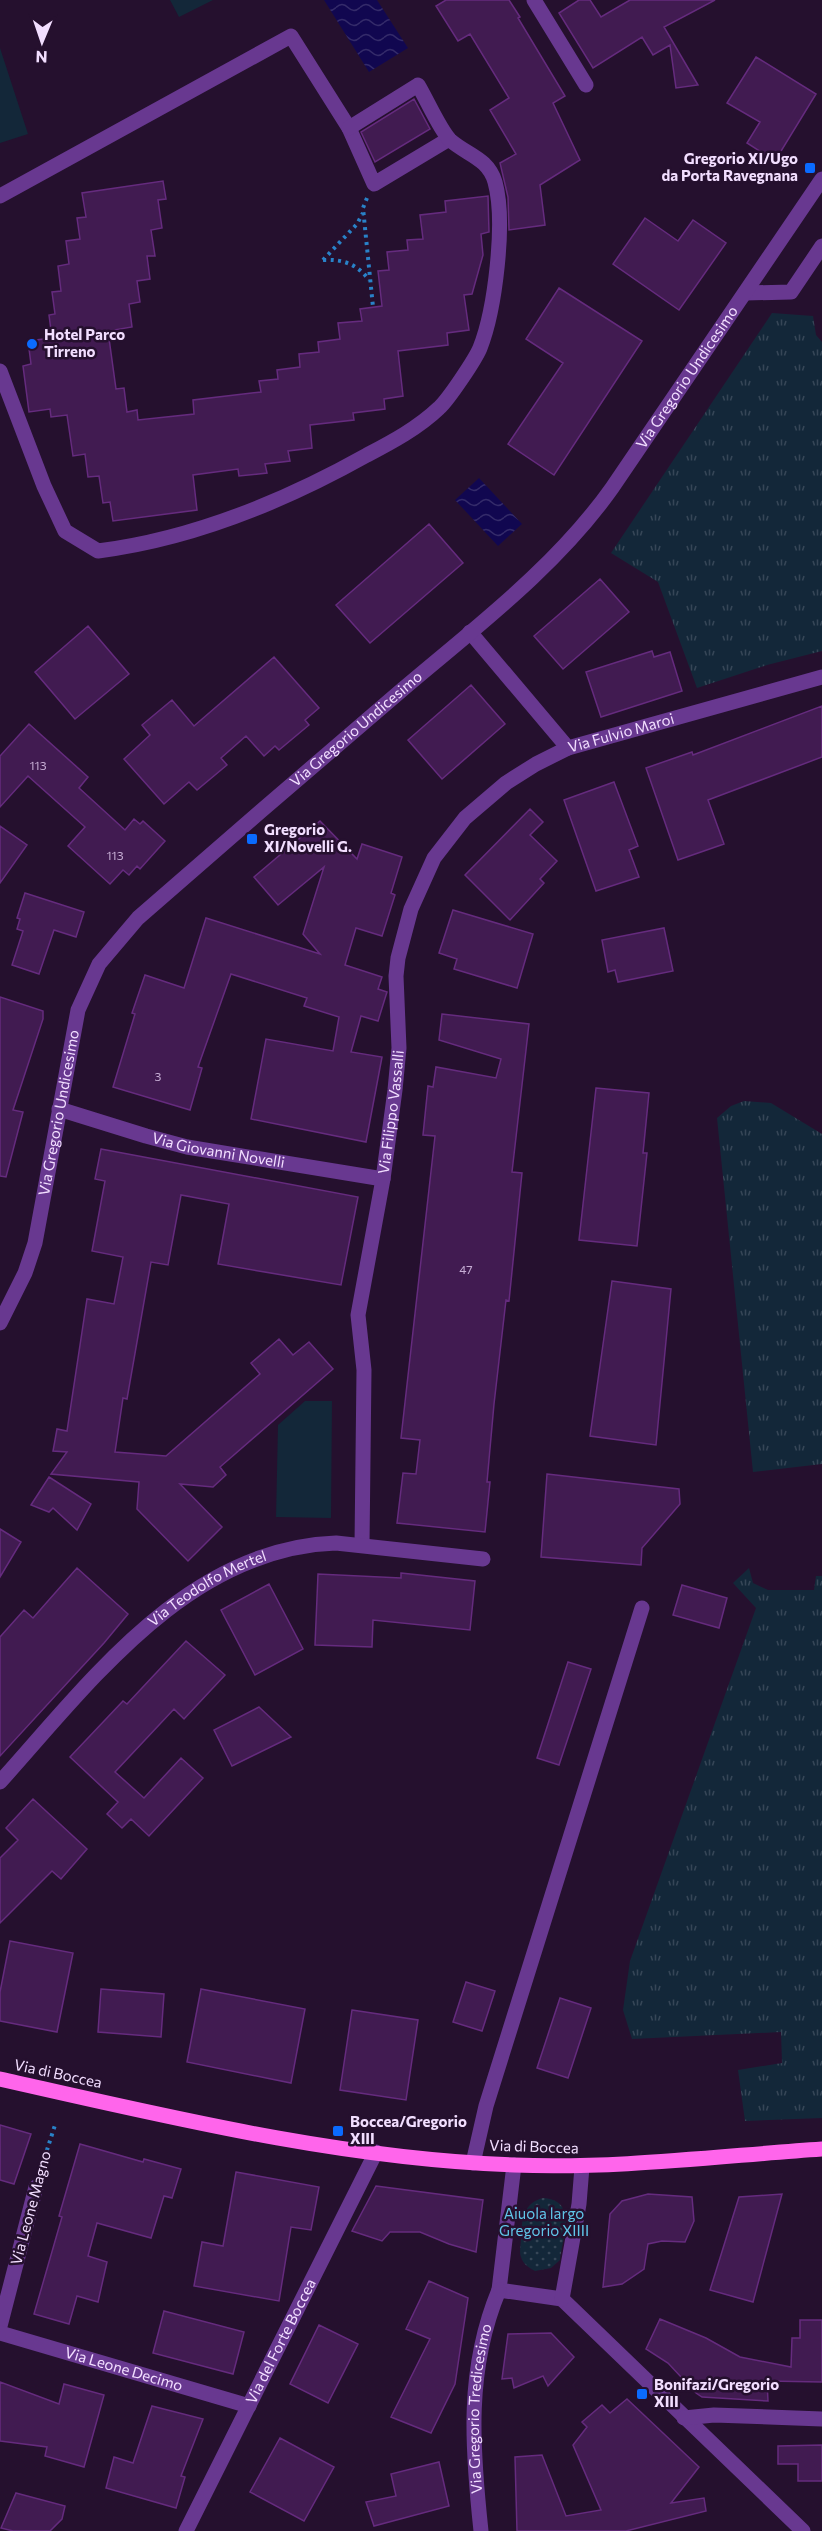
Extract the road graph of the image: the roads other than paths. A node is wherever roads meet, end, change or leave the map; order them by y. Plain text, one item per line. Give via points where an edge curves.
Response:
1 (534, 0) edge
2 (586, 85) dead end
3 (349, 128) junction
4 (449, 139) junction
5 (822, 178) edge
6 (0, 196) edge
7 (822, 246) edge
8 (745, 293) junction
9 (0, 371) edge
10 (470, 632) junction
11 (822, 677) edge
12 (568, 748) junction
13 (59, 1109) junction
14 (382, 1179) junction
15 (0, 1323) edge
16 (362, 1545) junction
17 (483, 1559) dead end
18 (642, 1608) dead end
19 (0, 1782) edge
20 (0, 2079) edge
21 (822, 2149) edge
22 (376, 2152) junction
23 (473, 2163) junction
24 (514, 2165) junction
25 (582, 2167) junction
26 (36, 2187) road end
27 (499, 2290) junction
28 (562, 2299) junction
29 (0, 2326) edge
30 (0, 2333) edge
31 (249, 2406) junction
32 (684, 2418) junction
33 (822, 2420) edge
34 (186, 2531) edge
35 (481, 2531) edge
36 (803, 2531) edge

1 - 2 street
3 - 4 street via 418,85
3 - 4 street via 374,184
3 - 6 street via 291,36
4 - 9 street via 488,166 498,201 496,286 479,349 441,407 406,434 336,472 265,506 170,538 98,550 65,531
5 - 8 street, Via Gregorio Undicesimo
7 - 8 street via 791,292
8 - 10 street, Via Gregorio Undicesimo via 595,513 562,549
10 - 12 street, Via Fulvio Maroi
10 - 13 street, Via Gregorio Undicesimo via 138,918 118,940 99,964 78,1010
11 - 12 street, Via Fulvio Maroi
12 - 14 street, Via Filippo Vassalli via 536,764 485,799 444,842 419,888 398,958 399,1048
13 - 14 street, Via Giovanni Novelli via 187,1147
13 - 15 street, Via Gregorio Undicesimo via 32,1252
14 - 16 street, Via Filippo Vassalli via 358,1315 364,1370
16 - 17 street, Via Teodolfo Mertel
16 - 19 street, Via Teodolfo Mertel via 312,1544 284,1550 236,1566 206,1583 130,1640
18 - 23 street via 486,2106
20 - 22 main road, Via di Boccea via 282,2139
21 - 25 main road, Via di Boccea
22 - 23 main road, Via di Boccea
22 - 31 street, Via del Forte Boccea
23 - 24 main road, Via di Boccea
24 - 25 main road, Via di Boccea
24 - 27 street, Via Gregorio Tredicesimo
25 - 28 street
26 - 29 street, Via Leone Magno
27 - 28 street
27 - 35 street, Via Gregorio Tredicesimo via 486,2322 473,2399
28 - 32 street
30 - 31 street, Via Leone Decimo
31 - 34 street, Via del Forte Boccea
32 - 33 street via 714,2415
32 - 36 street

